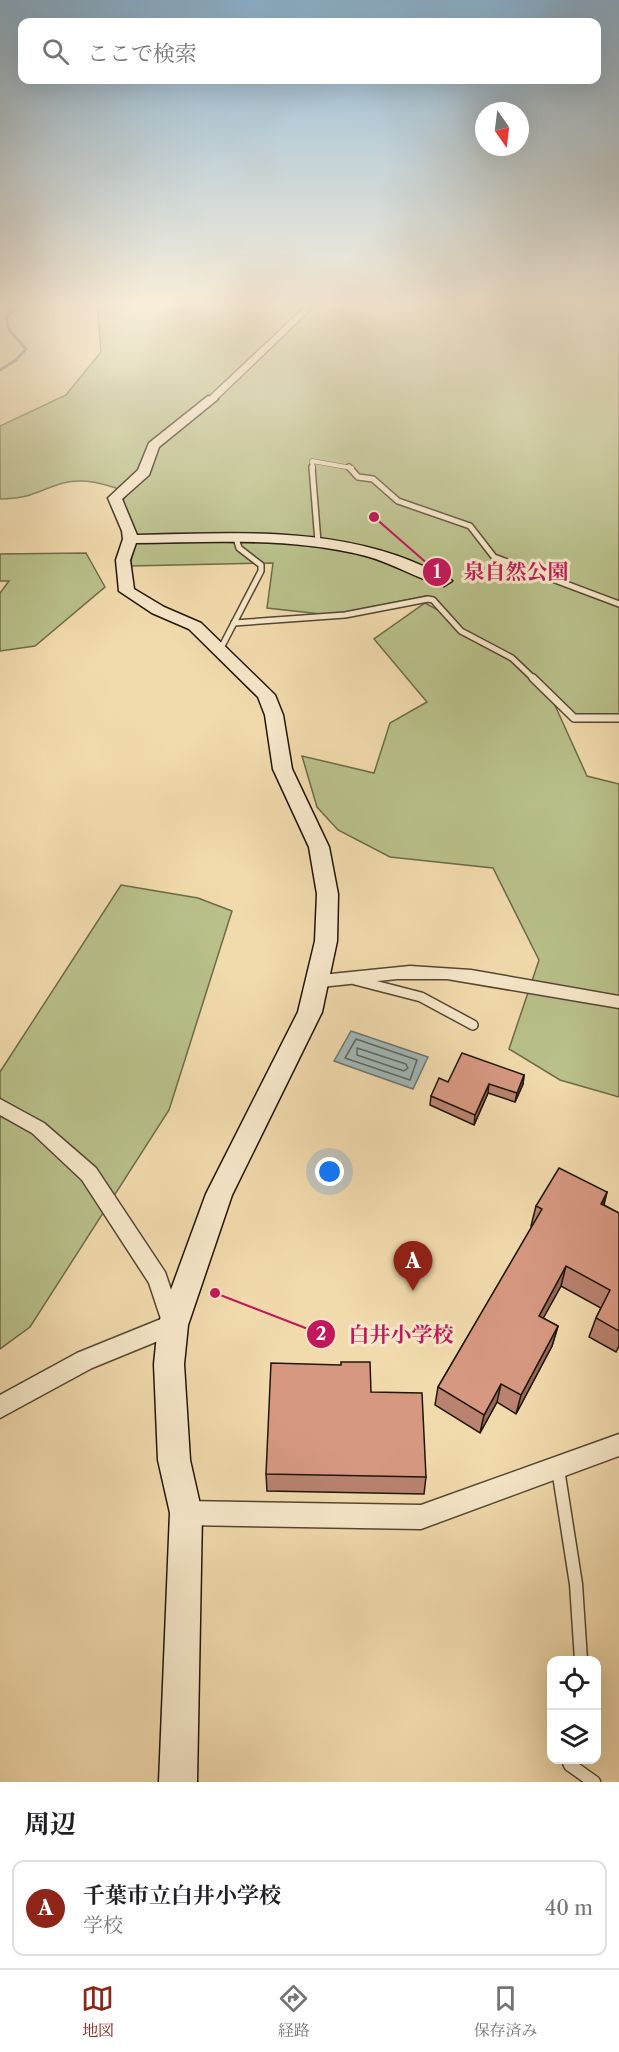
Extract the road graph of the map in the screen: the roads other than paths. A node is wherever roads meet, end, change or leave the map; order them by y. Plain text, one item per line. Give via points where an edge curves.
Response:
1 (223, 388) edge
2 (212, 399) joint
3 (236, 537) junction
4 (130, 539) junction
5 (318, 542) junction
6 (444, 581) dead end
7 (619, 604) edge
8 (234, 623) junction
9 (220, 650) junction
10 (619, 718) edge
11 (348, 978) junction
12 (321, 981) junction
13 (619, 1002) edge
14 (473, 1025) dead end
15 (0, 1106) edge
16 (173, 1324) junction
17 (0, 1407) edge
18 (619, 1445) edge
19 (558, 1467) junction
20 (186, 1513) junction
21 (581, 1656) edge
22 (570, 1764) edge
23 (178, 1782) edge
24 (594, 1782) edge

1 - 2 street
2 - 4 street via 153,446 144,472 115,498
3 - 4 street
3 - 5 street
3 - 8 lane via 240,548 261,565 261,571
4 - 9 street via 123,560 127,591 195,626
5 - 6 street via 397,559
5 - 7 lane via 312,461 351,467 358,477 374,478 398,501 470,526 494,557
8 - 9 lane
8 - 10 lane via 324,618 428,598 461,631 512,658 574,718
9 - 12 street via 273,706 285,777 311,825 318,847 329,896 327,953
11 - 12 street
11 - 13 street via 422,972 473,976 568,996
11 - 14 lane via 421,997
12 - 16 street via 310,1012 219,1194
15 - 16 street via 38,1128 89,1174 158,1279
16 - 17 street via 128,1339 36,1384
16 - 20 street via 169,1364 174,1460
18 - 19 street
19 - 20 street via 421,1517
19 - 21 lane via 576,1584
20 - 23 street
22 - 24 lane

